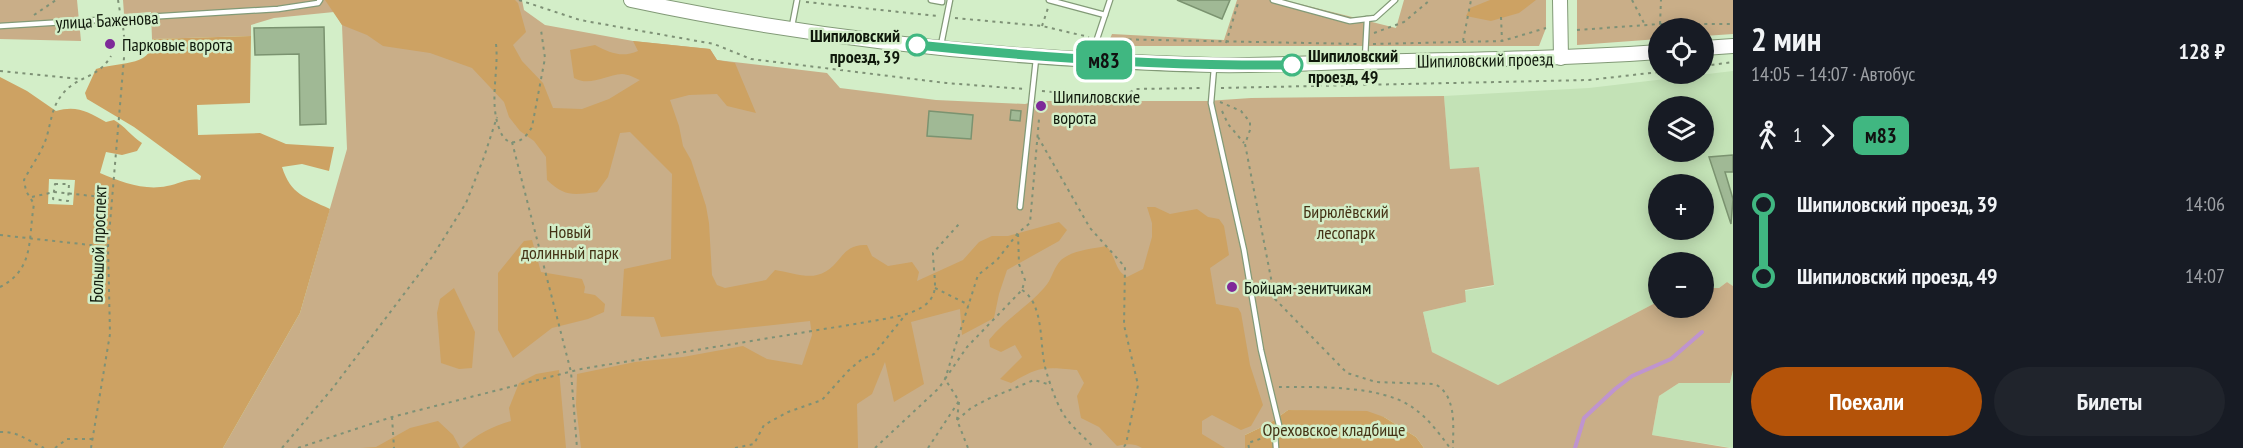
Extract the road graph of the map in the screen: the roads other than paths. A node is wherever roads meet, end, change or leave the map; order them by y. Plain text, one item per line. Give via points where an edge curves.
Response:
1 (320, 0) edge
2 (631, 0) edge
3 (797, 0) edge
4 (931, 0) edge
5 (942, 0) edge
6 (950, 0) edge
7 (1050, 0) edge
8 (1110, 0) edge
9 (1273, 0) edge
10 (1395, 0) edge
11 (1560, 0) edge
12 (1105, 15) junction
13 (1367, 19) junction
14 (0, 26) edge
15 (792, 29) junction
16 (1733, 46) edge
17 (1714, 47) edge
18 (941, 48) junction
19 (1648, 53) edge
20 (1037, 56) junction
21 (1561, 58) junction
22 (1094, 60) junction
23 (1364, 63) junction
24 (1214, 65) junction
25 (1020, 207) dead end
26 (1276, 448) edge

1 - 14 lane, улица Баженова via 278,9
2 - 15 main road, Шипиловский проезд
3 - 15 lane
4 - 5 lane
6 - 18 lane
7 - 12 lane
8 - 12 lane
9 - 13 lane via 1350,21
10 - 13 lane via 1375,18
11 - 21 main road
12 - 22 lane via 1096,39
13 - 23 lane
15 - 18 main road, Шипиловский проезд
16 - 17 main road
18 - 20 main road, Шипиловский проезд
19 - 21 main road, Шипиловский проезд
20 - 22 main road, Шипиловский проезд
20 - 25 lane
21 - 23 main road, Шипиловский проезд
22 - 24 main road, Шипиловский проезд
23 - 24 main road, Шипиловский проезд
24 - 26 lane via 1211,103 1279,425

